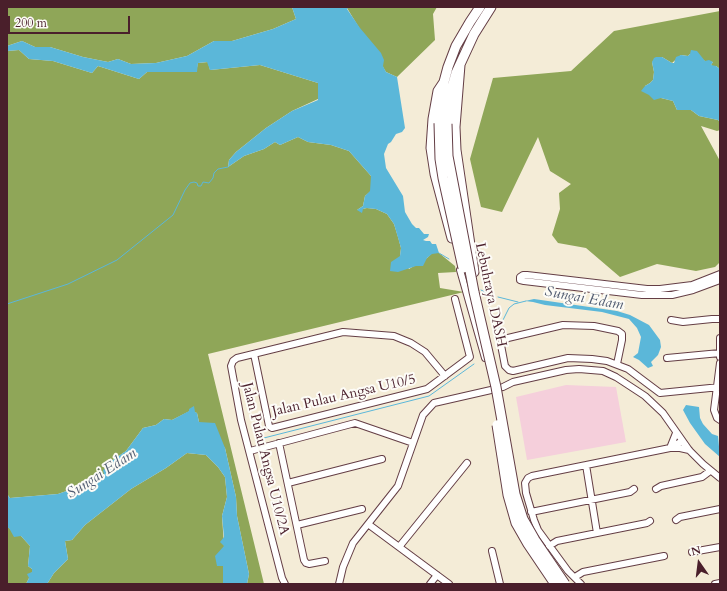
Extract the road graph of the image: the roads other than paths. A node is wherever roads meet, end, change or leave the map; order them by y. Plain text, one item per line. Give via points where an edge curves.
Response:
1 (480, 7) edge
2 (491, 7) edge
3 (460, 65) junction
4 (444, 82) junction
5 (443, 123) junction
6 (460, 270) joint
7 (720, 274) edge
8 (720, 280) edge
9 (478, 295) joint
10 (455, 299) dead end
11 (671, 320) dead end
12 (720, 320) edge
13 (720, 338) edge
14 (720, 353) edge
15 (254, 354) junction
16 (720, 357) edge
17 (667, 358) dead end
18 (720, 363) edge
19 (617, 364) junction
20 (445, 376) junction
21 (719, 387) edge
22 (653, 388) junction
23 (710, 388) junction
24 (496, 389) junction
25 (662, 393) junction
26 (717, 395) junction
27 (646, 396) junction
28 (652, 402) junction
29 (720, 420) edge
30 (676, 432) junction
31 (682, 441) junction
32 (279, 443) junction
33 (413, 443) junction
34 (670, 448) junction
35 (250, 450) junction
36 (689, 450) junction
37 (382, 459) dead end
38 (467, 464) dead end
39 (703, 464) junction
40 (586, 465) junction
41 (710, 470) junction
42 (702, 477) junction
43 (719, 478) edge
44 (288, 483) junction
45 (634, 489) dead end
46 (656, 489) dead end
47 (592, 499) junction
48 (362, 508) dead end
49 (720, 509) edge
50 (531, 512) junction
51 (676, 520) dead end
52 (650, 521) dead end
53 (368, 524) junction
54 (297, 525) junction
55 (597, 533) junction
56 (549, 546) junction
57 (400, 547) junction
58 (720, 547) edge
59 (492, 551) dead end
60 (692, 552) dead end
61 (664, 556) dead end
62 (325, 561) dead end
63 (436, 575) junction
64 (575, 577) junction
65 (720, 583) edge
66 (285, 584) edge
67 (339, 584) edge
68 (430, 584) edge
69 (449, 584) edge
70 (500, 584) edge
71 (556, 584) edge
72 (565, 584) edge
73 (568, 584) edge
74 (581, 584) edge
75 (715, 584) edge

1 - 4 highway, Lebuhraya DASH via 456,46
2 - 3 highway, Lebuhraya DASH via 474,34
3 - 5 highway, Lebuhraya DASH
3 - 9 highway via 455,127 456,150
4 - 5 highway, Lebuhraya DASH
4 - 6 highway via 438,91 432,119 431,148 435,174
5 - 71 highway, Lebuhraya DASH, bridge via 440,159 443,178 490,381 508,495 516,522
5 - 72 highway, Lebuhraya DASH, bridge via 515,494 523,519
6 - 24 street
7 - 8 street via 692,285 660,289 527,275 520,277 520,280 642,295 672,295
9 - 24 street
10 - 20 street via 470,357
11 - 12 street
13 - 14 street
14 - 16 street
14 - 17 street
15 - 20 street, Jalan Pulau Angsa U10/2A via 343,332 394,336 425,352
15 - 20 street, Jalan Pulau Angsa U10/5 via 269,426 272,428 427,389
15 - 35 street, Jalan Pulau Angsa U10/2A via 237,358 231,366 241,420
18 - 21 street
19 - 19 street via 622,334 618,330 594,326 562,325 508,338 501,346 507,369 513,371 568,358
19 - 22 street via 636,373
21 - 23 street
21 - 26 street
22 - 25 street
22 - 27 street
23 - 25 street
23 - 26 street
24 - 27 street via 513,382 579,369 603,371
24 - 33 street via 434,403 423,415
24 - 71 street via 504,460 518,522
24 - 73 street via 506,424 522,509 538,540
25 - 28 street
26 - 29 street via 714,410
27 - 28 street
28 - 30 street
30 - 31 street
30 - 34 street
31 - 34 street
31 - 36 street
32 - 33 street via 355,423
32 - 35 street
32 - 44 street
33 - 53 street via 398,486
34 - 36 street
34 - 40 street
35 - 66 street, Jalan Pulau Angsa U10/2A
36 - 39 street
37 - 44 street
38 - 57 street
39 - 41 street
39 - 42 street
40 - 47 street
40 - 50 street via 528,478 525,483
41 - 42 street
41 - 43 street
42 - 43 street
42 - 46 street
44 - 54 street
45 - 47 street
47 - 50 street
47 - 55 street
48 - 54 street
49 - 51 street
50 - 56 street via 538,530
52 - 55 street
53 - 57 street
53 - 67 street via 353,543 342,567
54 - 62 street via 306,563
55 - 56 street via 557,541
56 - 64 street
57 - 63 street
58 - 60 street
59 - 70 street
61 - 64 street via 583,572
63 - 68 street
63 - 69 street
64 - 74 street
65 - 75 street

